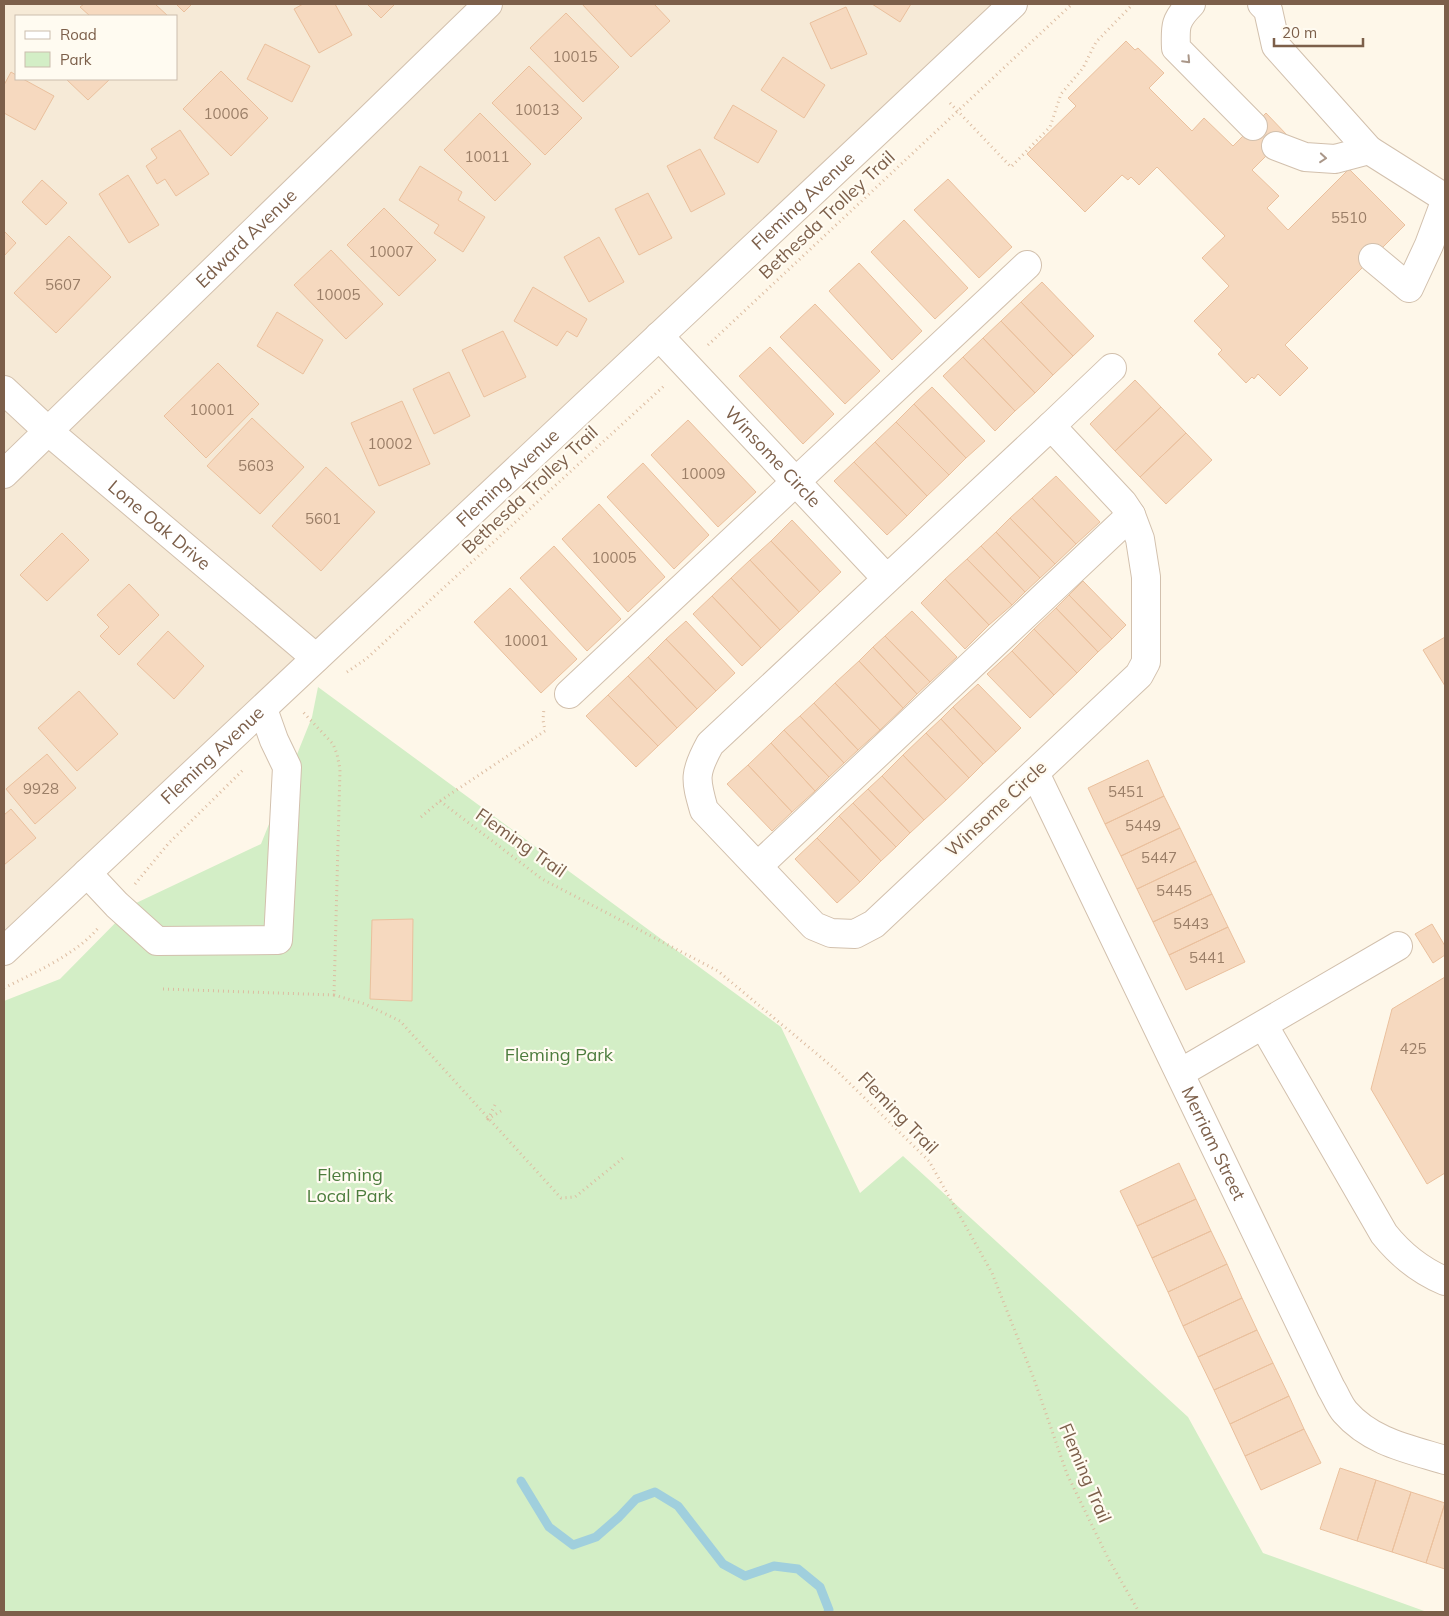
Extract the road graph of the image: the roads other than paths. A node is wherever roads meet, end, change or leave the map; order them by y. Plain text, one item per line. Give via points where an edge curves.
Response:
1 (488, 4) edge
2 (1013, 4) edge
3 (1191, 4) edge
4 (1262, 4) edge
5 (1253, 126) dead end
6 (1276, 146) dead end
7 (1369, 150) junction
8 (1445, 200) edge
9 (1373, 258) dead end
10 (1027, 265) dead end
11 (659, 336) junction
12 (1112, 368) dead end
13 (4, 390) edge
14 (1051, 426) junction
15 (48, 431) junction
16 (4, 474) edge
17 (796, 482) junction
18 (1131, 515) junction
19 (887, 579) junction
20 (316, 658) junction
21 (568, 694) road end
22 (263, 709) junction
23 (1035, 772) junction
24 (758, 866) junction
25 (88, 873) junction
26 (1398, 946) dead end
27 (4, 951) edge
28 (1264, 1026) junction
29 (1180, 1073) junction
30 (1445, 1281) edge
31 (1445, 1460) edge

1 - 15 street, Edward Avenue
2 - 11 street, Fleming Avenue
3 -> 5 street via 1175,28 1176,48
4 - 7 street via 1268,10 1276,46
6 -> 7 street via 1305,157 1335,160
7 - 8 street
8 - 9 street via 1409,288
10 - 17 street
11 - 17 street, Winsome Circle
11 - 20 street, Fleming Avenue
12 - 14 street
13 - 15 street, Lone Oak Drive
14 - 18 street, Winsome Circle
14 - 19 street, Winsome Circle
15 - 16 street, Edward Avenue
15 - 20 street, Lone Oak Drive
17 - 19 street, Winsome Circle
17 - 21 street
18 - 23 street, Winsome Circle via 1140,539 1146,577 1146,662 1139,675
18 - 24 street
19 - 24 street, Winsome Circle via 710,744 699,765 697,787 704,810
20 - 22 street, Fleming Avenue
22 - 25 street, Fleming Avenue
22 - 25 street via 287,767 278,940 157,941
23 - 24 street, Winsome Circle via 883,917 855,934 831,933 814,926
23 - 29 street, Merriam Street
25 - 27 street, Fleming Avenue
26 - 28 street
28 - 29 street
28 - 30 street via 1384,1234 1408,1260
29 - 31 street, Merriam Street via 1344,1410 1359,1426 1376,1437

